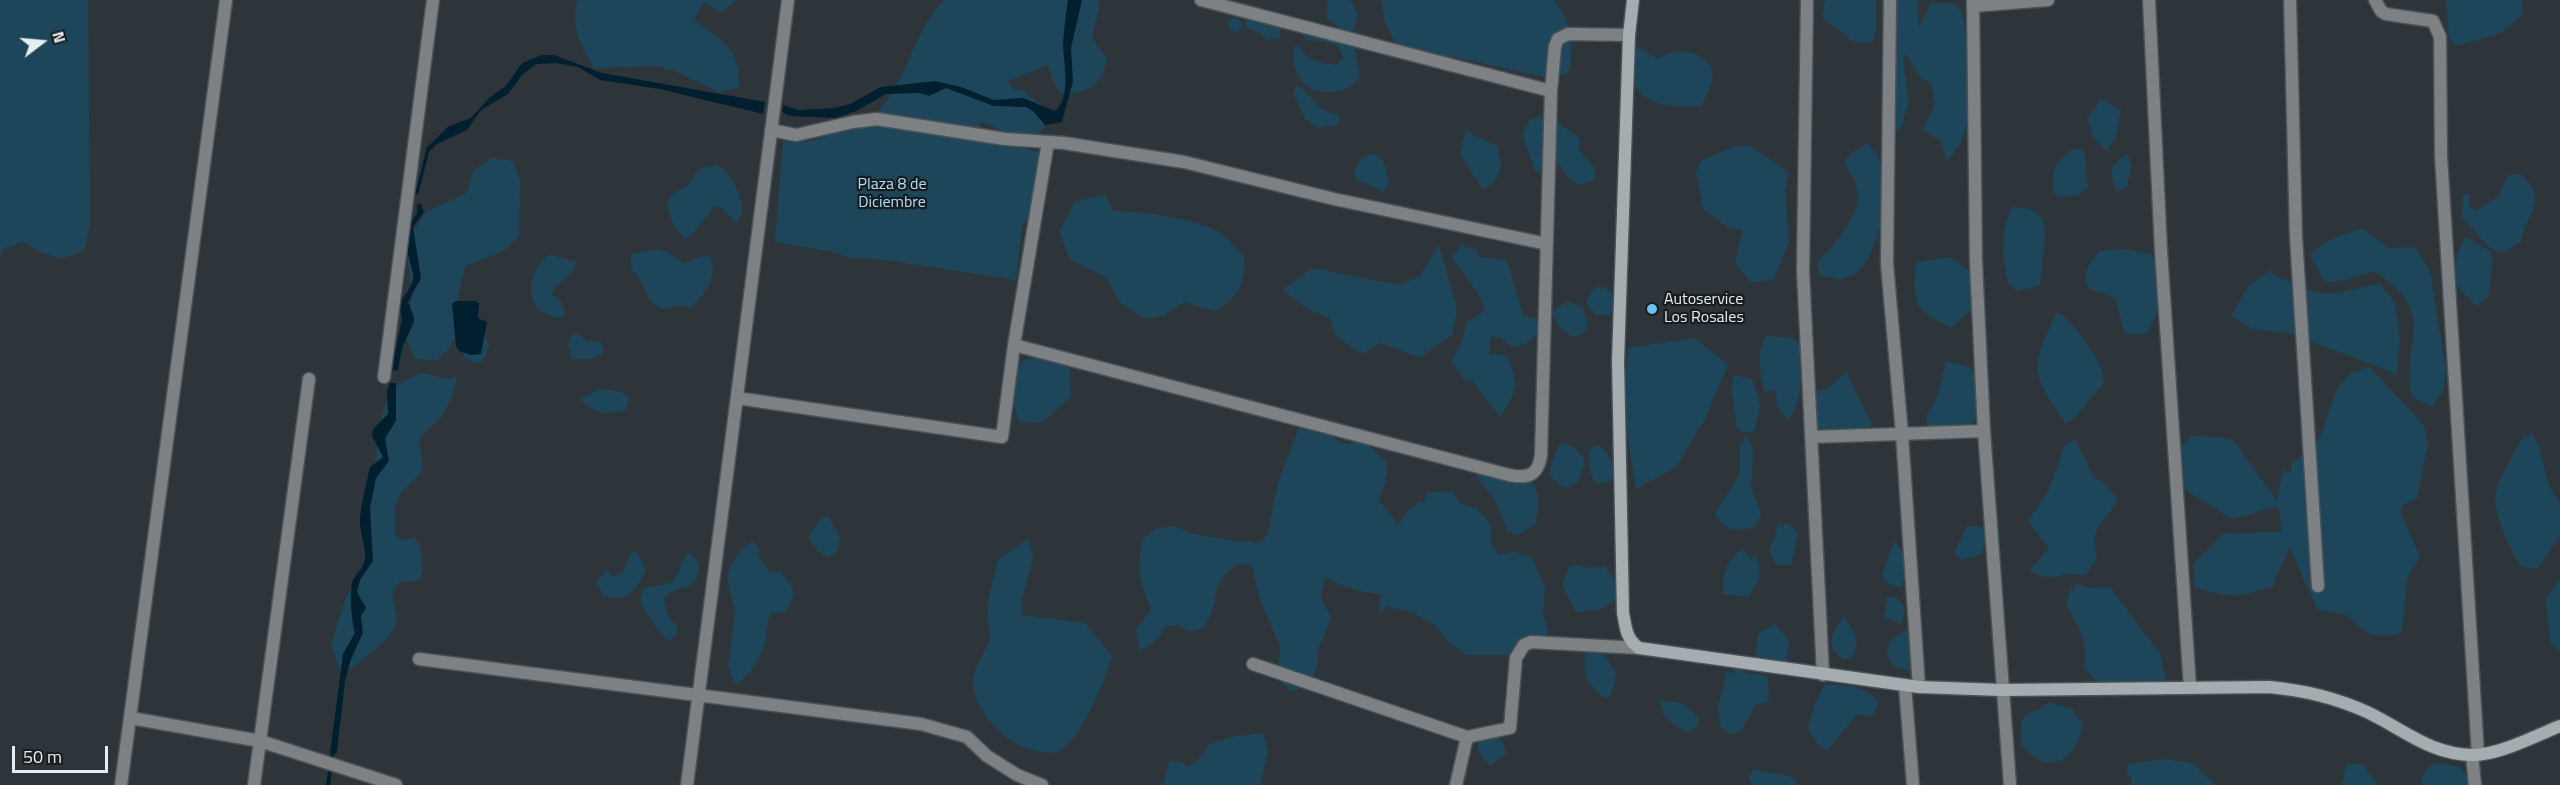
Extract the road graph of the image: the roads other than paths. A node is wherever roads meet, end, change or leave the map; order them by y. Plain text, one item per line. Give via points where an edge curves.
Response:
1 (226, 0) edge
2 (432, 0) edge
3 (788, 0) edge
4 (1201, 0) edge
5 (1633, 0) edge
6 (1807, 0) edge
7 (1890, 0) edge
8 (2048, 0) edge
9 (2149, 0) edge
10 (2290, 0) edge
11 (2375, 0) edge
12 (1973, 3) edge
13 (1629, 35) junction
14 (1551, 91) junction
15 (771, 130) junction
16 (1048, 142) junction
17 (1547, 244) junction
18 (1014, 345) junction
19 (384, 377) dead end
20 (309, 378) dead end
21 (737, 398) junction
22 (1984, 431) junction
23 (1902, 434) junction
24 (1811, 437) junction
25 (2318, 586) dead end
26 (1639, 648) junction
27 (419, 659) dead end
28 (1253, 664) dead end
29 (1823, 675) junction
30 (1905, 686) junction
31 (1919, 687) junction
32 (2190, 688) junction
33 (2001, 690) junction
34 (698, 697) junction
35 (131, 718) junction
36 (2560, 726) edge
37 (1467, 737) junction
38 (260, 741) junction
39 (2475, 755) junction
40 (121, 785) edge
41 (254, 785) edge
42 (396, 785) edge
43 (687, 785) edge
44 (1042, 785) edge
45 (1456, 785) edge
46 (1913, 785) edge
47 (2010, 785) edge
48 (2475, 785) edge

1 - 35 street
2 - 19 street
3 - 15 street
4 - 14 street
5 - 13 main road
6 - 24 street via 1803,271
7 - 23 street via 1887,264
8 - 12 street
9 - 32 street
10 - 25 street via 2296,237
11 - 39 street via 2386,14 2433,21 2440,37 2441,156
12 - 22 street via 1976,262
13 - 14 street via 1563,35 1555,46
13 - 26 main road via 1618,372 1623,613 1627,636
14 - 17 street
15 - 16 street via 796,135 878,118 1005,139
15 - 21 street
16 - 17 street via 1184,162 1334,199
16 - 18 street
17 - 18 street via 1541,455 1535,474 1528,477
18 - 21 street via 1002,437
20 - 38 street
21 - 34 street
22 - 23 street
22 - 33 street
23 - 24 street
23 - 31 street
24 - 29 street
26 - 29 main road
26 - 37 street via 1531,642 1524,645 1516,658 1510,728
27 - 34 street
28 - 37 street
29 - 30 main road
30 - 31 main road
30 - 46 street
31 - 33 main road
32 - 33 main road
32 - 39 main road via 2295,690 2348,704 2442,751
33 - 47 street
34 - 43 street
34 - 44 street via 921,724 967,737 1007,769
35 - 38 street
35 - 40 street
36 - 39 main road
37 - 45 street
38 - 41 street
38 - 42 street
39 - 48 street

